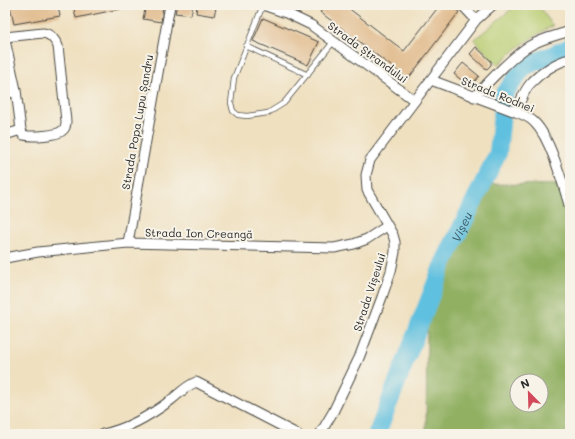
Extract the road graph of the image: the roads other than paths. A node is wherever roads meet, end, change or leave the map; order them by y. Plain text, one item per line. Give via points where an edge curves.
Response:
1 (170, 5) edge
2 (263, 5) edge
3 (462, 5) edge
4 (493, 5) edge
5 (476, 20) junction
6 (570, 31) edge
7 (5, 37) edge
8 (5, 40) edge
9 (334, 41) junction
10 (246, 46) junction
11 (570, 59) edge
12 (308, 75) junction
13 (431, 80) junction
14 (16, 90) junction
15 (5, 95) edge
16 (476, 98) junction
17 (414, 100) junction
18 (515, 112) junction
19 (21, 130) junction
20 (5, 135) edge
21 (570, 208) edge
22 (388, 226) junction
23 (128, 243) junction
24 (5, 258) edge
25 (103, 434) edge
26 (296, 434) edge
27 (320, 434) edge

1 - 23 street, Strada Popa Lupu Șandru
2 - 9 street, Strada Ștrandului via 311,26
2 - 10 lane
3 - 5 street
4 - 5 street, Strada Vișeului
5 - 13 street, Strada Vișeului
6 - 16 street via 527,47 516,55
7 - 19 street via 48,33 58,46 66,127 57,134 30,136 23,135
8 - 14 street
9 - 12 lane
9 - 17 street, Strada Ștrandului
10 - 12 lane
10 - 12 lane via 232,90 231,103 233,111 238,115 260,115 275,110
11 - 18 street via 547,70 530,84
13 - 16 street, Strada Rodnei
13 - 17 street, Strada Vișeului
14 - 15 street
14 - 19 street
16 - 18 street, Strada Rodnei
17 - 22 street, Strada Vișeului via 370,160 366,175 367,190
18 - 21 street, Strada Rodnei via 527,117 541,130
19 - 20 street
22 - 23 street, Strada Ion Creangă via 367,239 334,248
22 - 27 street, Strada Vișeului via 395,242 389,277 359,358
23 - 24 street, Strada Ion Creangă
25 - 26 street via 141,420 196,382

